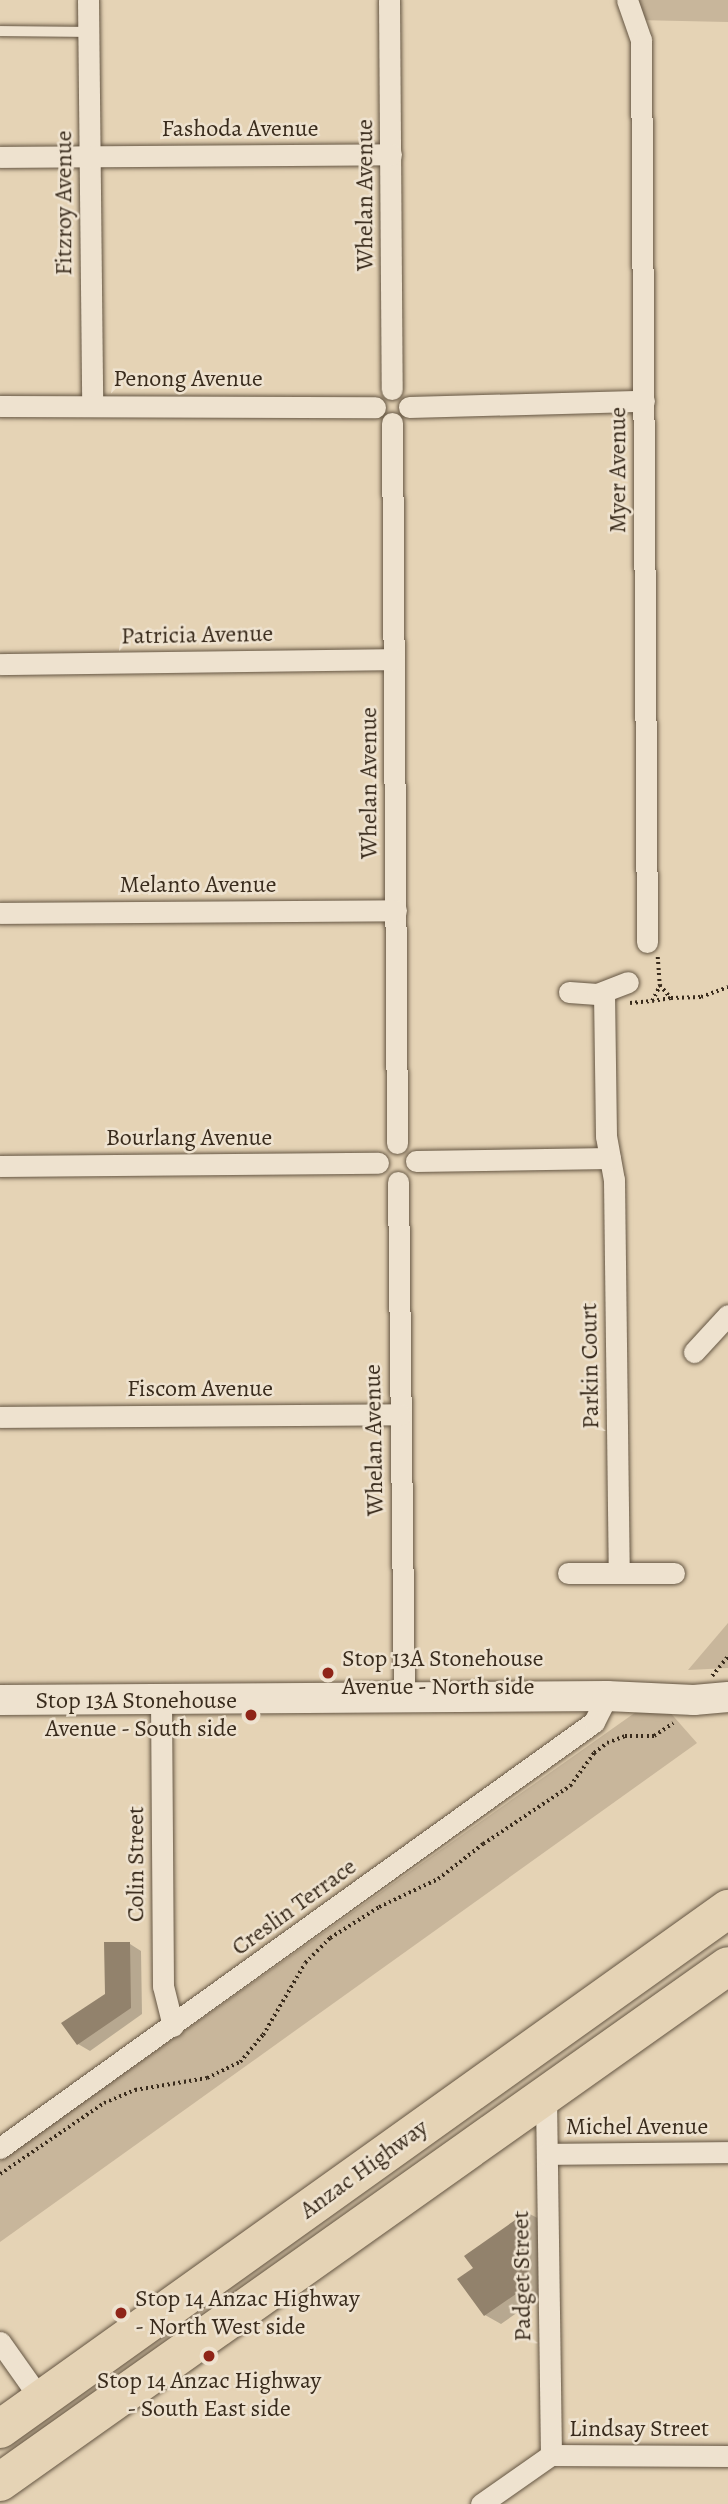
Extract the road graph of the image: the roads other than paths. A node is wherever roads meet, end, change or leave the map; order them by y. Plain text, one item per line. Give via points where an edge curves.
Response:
1 (88, 0) edge
2 (390, 0) edge
3 (627, 0) edge
4 (0, 31) edge
5 (89, 32) junction
6 (391, 155) junction
7 (90, 156) junction
8 (0, 157) edge
9 (392, 389) junction
10 (644, 401) junction
11 (92, 405) junction
12 (0, 406) edge
13 (375, 407) junction
14 (409, 407) junction
15 (392, 423) junction
16 (394, 659) junction
17 (0, 664) edge
18 (396, 910) junction
19 (0, 913) edge
20 (647, 942) road end
21 (628, 982) dead end
22 (569, 992) dead end
23 (604, 992) junction
24 (397, 1143) junction
25 (610, 1158) junction
26 (416, 1161) junction
27 (378, 1163) junction
28 (0, 1166) edge
29 (398, 1182) junction
30 (728, 1315) edge
31 (694, 1352) dead end
32 (400, 1414) junction
33 (0, 1417) edge
34 (568, 1573) dead end
35 (619, 1573) junction
36 (674, 1573) dead end
37 (724, 1683) edge
38 (607, 1696) junction
39 (404, 1697) junction
40 (161, 1699) junction
41 (0, 1700) edge
42 (728, 1909) edge
43 (728, 1966) edge
44 (626, 1982) junction
45 (574, 2018) junction
46 (173, 2026) junction
47 (643, 2028) junction
48 (547, 2097) junction
49 (0, 2148) edge
50 (728, 2152) edge
51 (547, 2154) junction
52 (0, 2342) edge
53 (41, 2400) junction
54 (0, 2429) edge
55 (551, 2455) junction
56 (728, 2456) edge
57 (0, 2482) edge
58 (481, 2504) edge

1 - 5 street, Fitzroy Avenue
2 - 6 street, Whelan Avenue
3 - 10 street, Myer Avenue via 641,40
4 - 5 lane
5 - 7 street, Fitzroy Avenue
6 - 7 street, Fashoda Avenue
6 - 9 street, Whelan Avenue
7 - 8 street, Fashoda Avenue
7 - 11 street, Fitzroy Avenue
9 - 13 street via 379,396
9 - 14 street via 404,395
10 - 14 street
10 - 20 street, Myer Avenue
11 - 12 street, Penong Avenue
11 - 13 street, Penong Avenue
13 - 15 street via 382,420
14 - 15 street via 405,417
15 - 16 street, Whelan Avenue
16 - 17 street, Patricia Avenue
16 - 18 street, Whelan Avenue
18 - 19 street, Melanto Avenue
18 - 24 street, Whelan Avenue
21 - 23 street
22 - 23 street
23 - 25 street, Parkin Court
24 - 26 street via 410,1149
24 - 27 street via 383,1149
25 - 26 street
25 - 35 street, Parkin Court via 614,1180
26 - 29 street via 411,1176
27 - 28 street, Bourlang Avenue
27 - 29 street via 384,1177
29 - 32 street, Whelan Avenue
30 - 31 street
32 - 33 street, Fiscom Avenue
32 - 39 street, Whelan Avenue
34 - 35 street
35 - 36 street
37 - 38 street via 694,1700
38 - 39 street
38 - 46 street, Creslin Terrace via 594,1722
39 - 40 street
40 - 41 street
40 - 46 street, Colin Street via 163,1986
42 - 44 highway, Anzac Highway
43 - 47 highway, Anzac Highway
44 - 45 highway, Anzac Highway
44 - 47 highway
45 - 47 highway via 597,2013
45 - 53 highway, Anzac Highway
46 - 49 street, Creslin Terrace
47 - 48 highway, Anzac Highway
48 - 51 street, Padget Street
48 - 57 highway, Anzac Highway
50 - 51 street, Michel Avenue
51 - 55 street, Padget Street
52 - 53 street
53 - 54 highway, Anzac Highway
55 - 56 street, Lindsay Street
55 - 58 street, Lindsay Street

